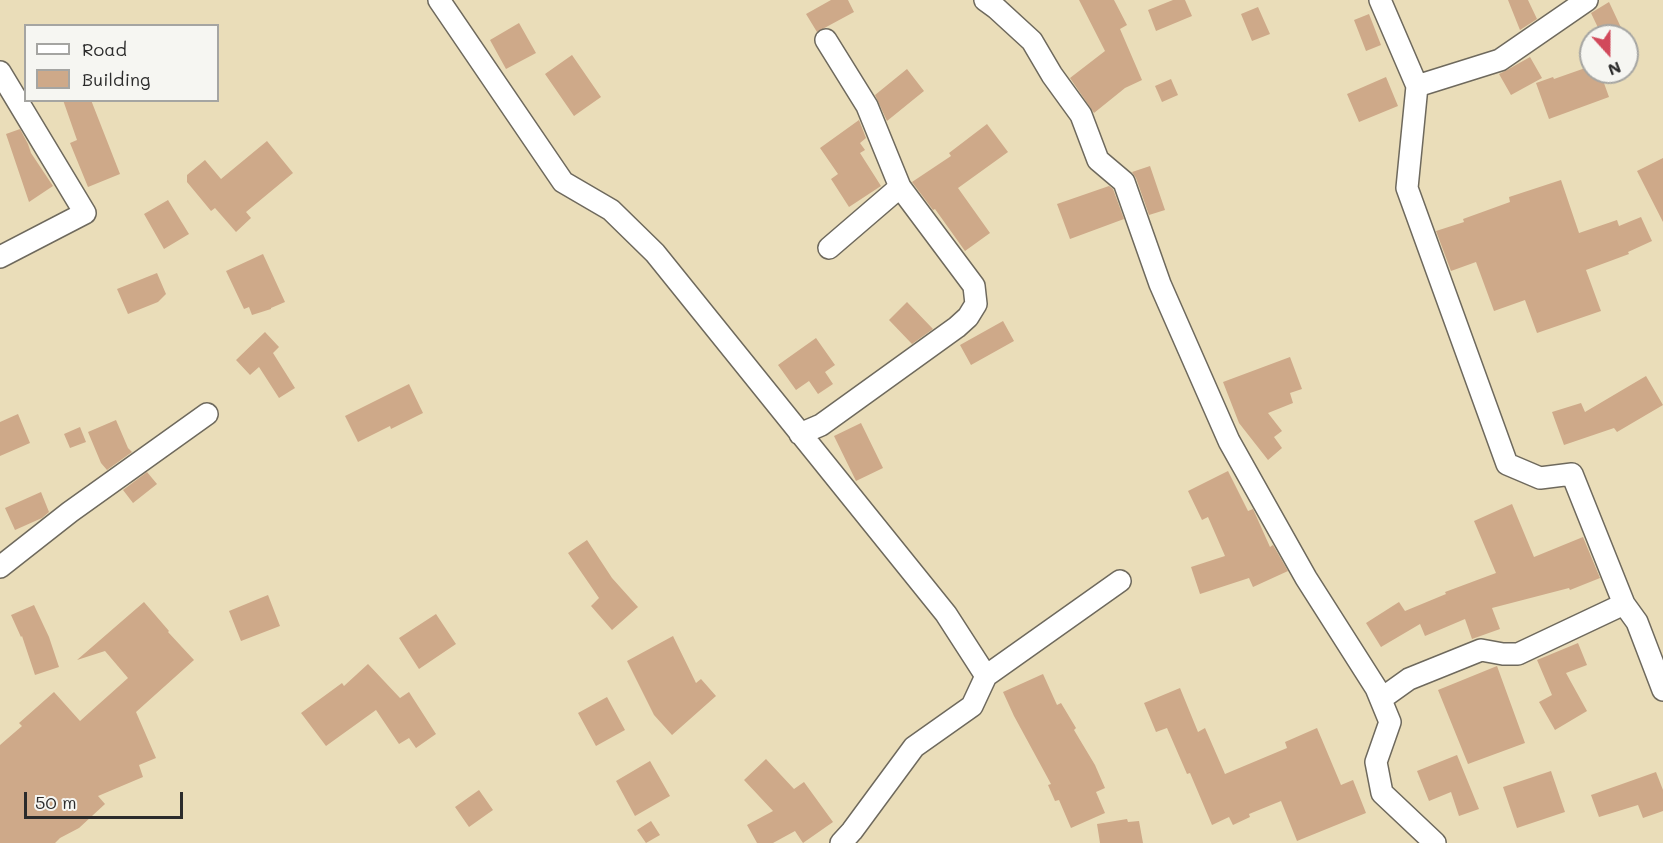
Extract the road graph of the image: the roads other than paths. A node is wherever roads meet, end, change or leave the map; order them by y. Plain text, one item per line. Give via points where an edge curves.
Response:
1 (439, 0) edge
2 (985, 0) edge
3 (1380, 0) edge
4 (1587, 0) edge
5 (826, 40) dead end
6 (0, 72) edge
7 (1417, 86) junction
8 (900, 187) junction
9 (829, 248) dead end
10 (0, 257) edge
11 (207, 414) dead end
12 (800, 434) junction
13 (0, 567) edge
14 (1120, 581) dead end
15 (1624, 603) junction
16 (986, 676) junction
17 (1663, 690) edge
18 (1381, 699) junction
19 (841, 843) edge
20 (1435, 843) edge

1 - 12 street via 563,182 611,210 655,253
2 - 18 street via 1032,41 1081,115 1098,160 1124,182 1160,284 1229,441 1306,578
3 - 7 street
4 - 7 street via 1500,60
5 - 8 street via 867,106
6 - 10 street via 85,213
7 - 15 street via 1407,188 1507,464 1540,478 1572,474
8 - 9 street
8 - 12 street via 974,286 976,304 957,327 821,425
11 - 13 street
12 - 16 street via 946,614
14 - 16 street
15 - 17 street via 1637,622
15 - 18 street via 1518,654 1481,650 1409,679
16 - 19 street via 972,706 914,747
18 - 20 street via 1390,722 1376,762 1382,793

